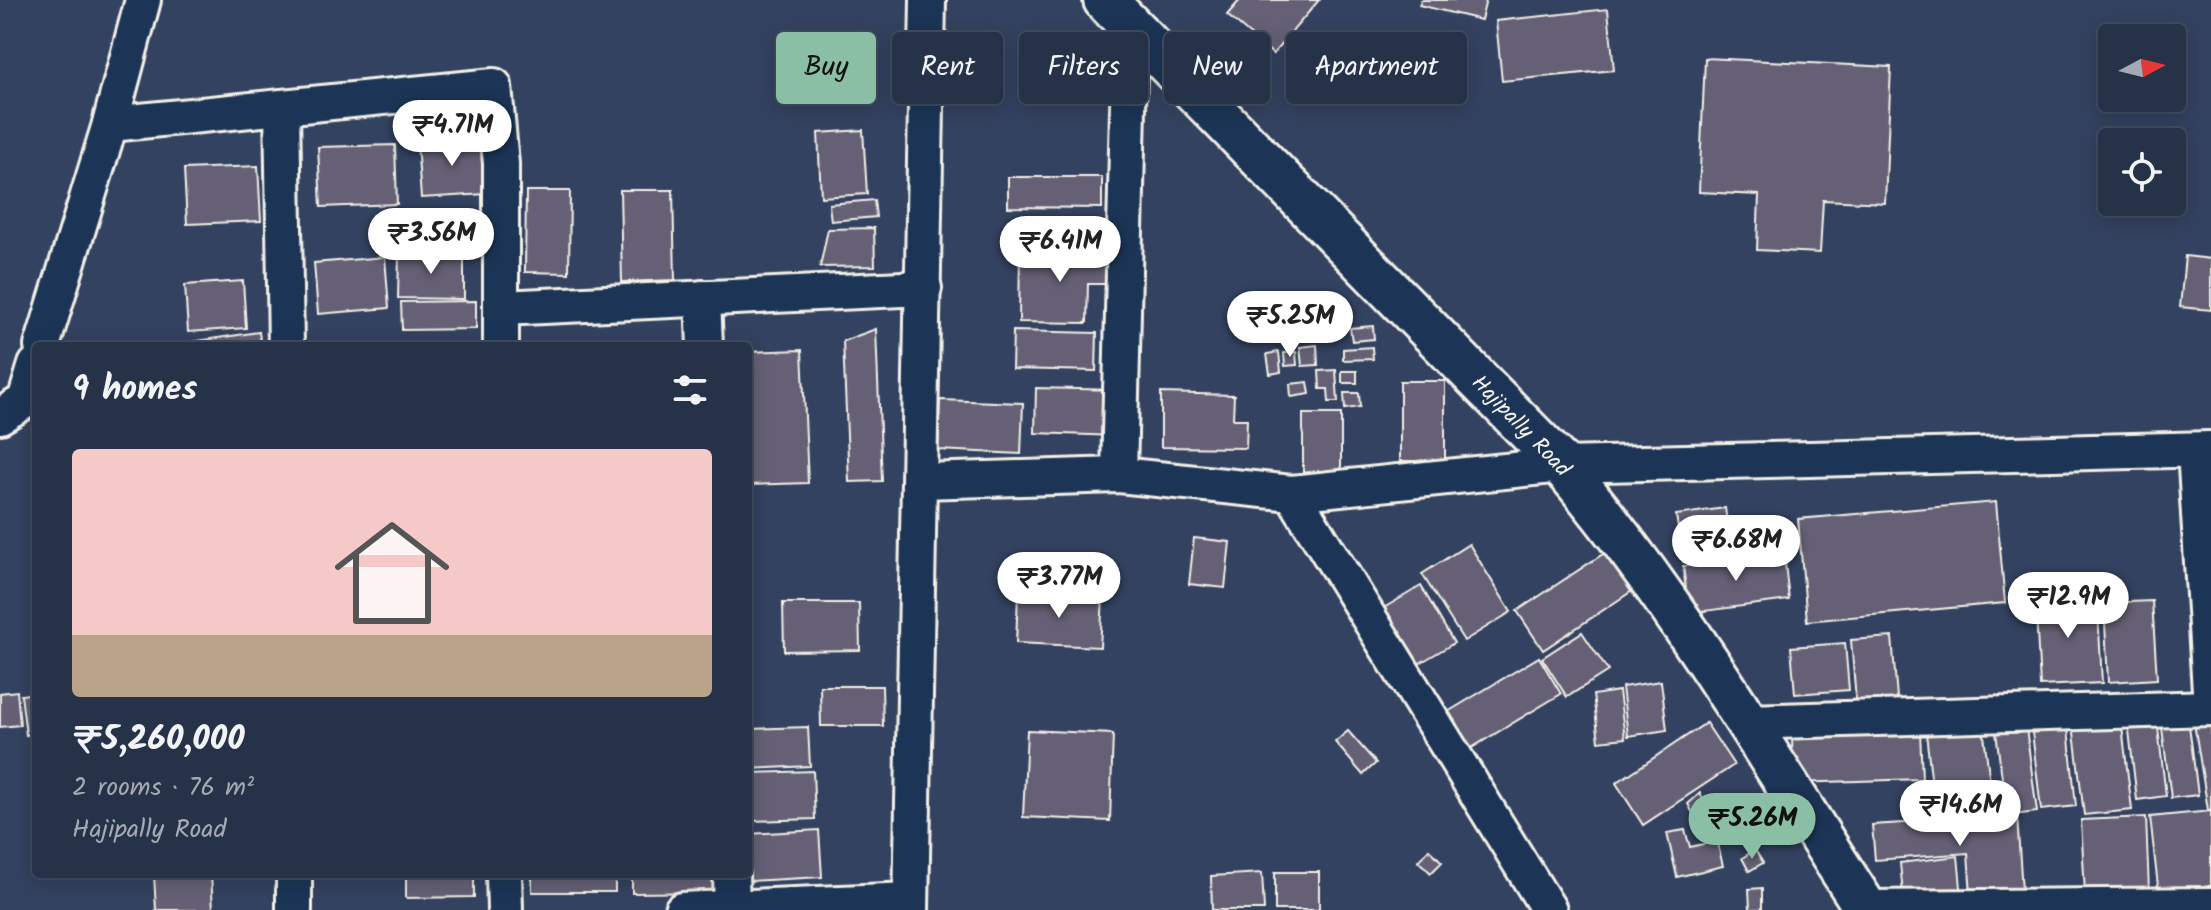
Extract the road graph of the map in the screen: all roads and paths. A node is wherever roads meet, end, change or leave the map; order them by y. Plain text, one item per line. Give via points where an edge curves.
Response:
1 (143, 0) edge
2 (928, 0) edge
3 (1118, 14) edge
4 (282, 107) junction
5 (110, 124) junction
6 (924, 288) junction
7 (703, 298) junction
8 (501, 308) junction
9 (43, 342) edge
10 (286, 342) edge
11 (501, 342) edge
12 (705, 342) edge
13 (32, 378) edge
14 (0, 416) edge
15 (2203, 449) edge
16 (1562, 465) junction
17 (1119, 475) junction
18 (921, 481) junction
19 (1292, 493) junction
20 (2211, 708) edge
21 (1746, 722) junction
22 (294, 878) edge
23 (504, 878) edge
24 (731, 878) edge
25 (910, 905) edge
26 (2211, 905) edge
27 (732, 908) edge
28 (1866, 909) edge
29 (294, 910) edge
30 (505, 910) edge
31 (682, 910) edge
32 (1549, 910) edge

1 - 5 street
2 - 6 street
3 - 16 street, Hajipally Road
3 - 17 street
4 - 5 street
4 - 8 street via 494,86 501,164
4 - 10 street
5 - 9 street
6 - 7 street
6 - 18 street
7 - 8 street
7 - 12 street
8 - 11 street
13 - 14 street via 25,401
15 - 16 street
15 - 20 street
16 - 19 street
16 - 21 street, Hajipally Road via 1664,596
17 - 18 street
17 - 19 street
18 - 25 street
19 - 32 street
20 - 21 street
21 - 28 street, Hajipally Road
22 - 29 street
23 - 30 street
24 - 27 street
25 - 27 street
26 - 28 street
27 - 31 street

